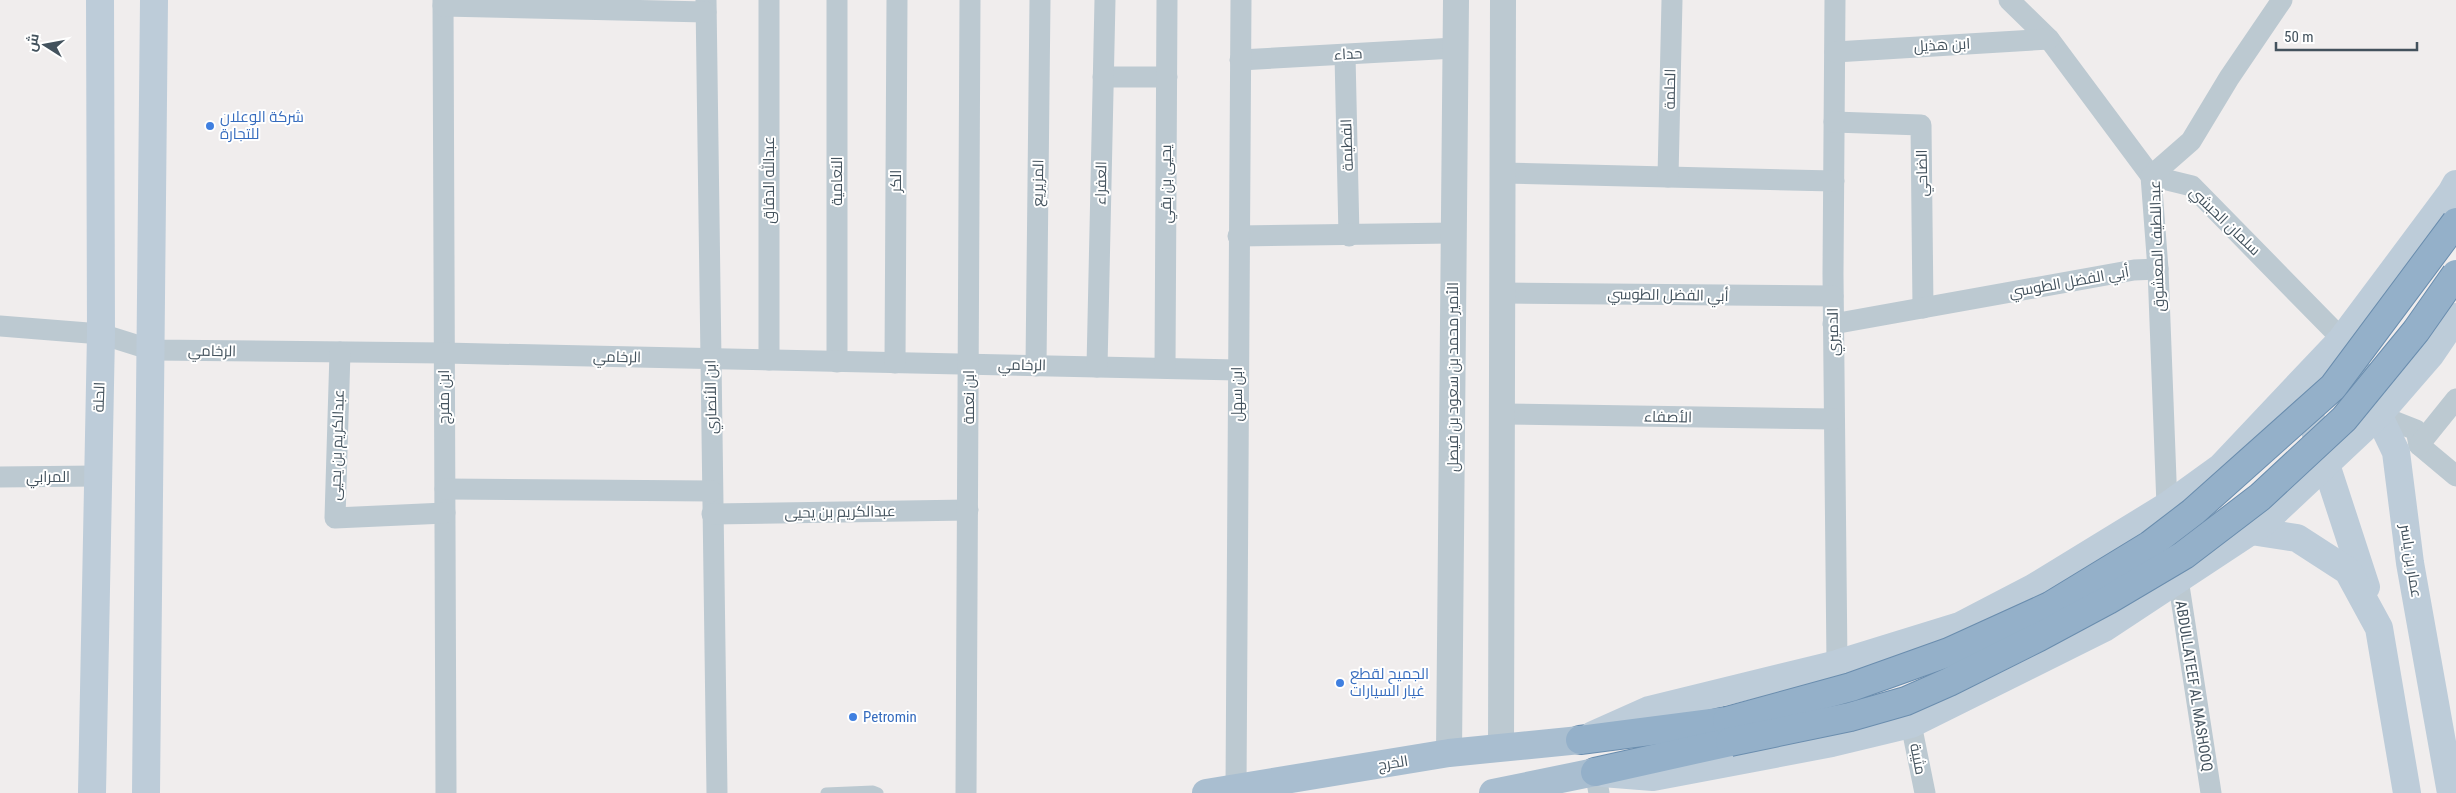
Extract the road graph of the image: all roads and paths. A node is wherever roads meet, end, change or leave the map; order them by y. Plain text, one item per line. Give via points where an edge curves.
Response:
1 (100, 0) edge
2 (154, 0) edge
3 (769, 0) edge
4 (836, 0) edge
5 (897, 0) edge
6 (970, 0) edge
7 (1040, 0) edge
8 (1105, 0) edge
9 (1168, 0) edge
10 (1241, 0) edge
11 (1456, 0) edge
12 (1503, 0) edge
13 (1672, 0) edge
14 (1835, 0) edge
15 (2282, 0) edge
16 (443, 3) edge
17 (2020, 3) edge
18 (706, 6) edge
19 (2049, 39) junction
20 (1455, 48) junction
21 (1835, 52) junction
22 (1344, 55) junction
23 (1240, 60) junction
24 (1104, 77) junction
25 (1167, 77) junction
26 (1834, 122) junction
27 (1503, 173) junction
28 (2151, 176) junction
29 (1668, 177) junction
30 (1834, 181) junction
31 (2456, 184) edge
32 (2456, 222) edge
33 (1454, 233) junction
34 (1238, 236) junction
35 (1349, 236) junction
36 (2158, 270) junction
37 (2456, 274) edge
38 (1502, 293) junction
39 (1833, 296) junction
40 (1923, 308) junction
41 (2456, 317) edge
42 (1833, 324) junction
43 (0, 326) edge
44 (100, 334) junction
45 (2342, 339) junction
46 (152, 350) junction
47 (340, 352) junction
48 (444, 354) junction
49 (710, 359) junction
50 (769, 360) junction
51 (838, 362) junction
52 (895, 363) junction
53 (969, 364) junction
54 (1036, 366) junction
55 (1097, 367) junction
56 (1165, 368) junction
57 (1237, 370) junction
58 (2299, 384) junction
59 (2456, 399) edge
60 (1502, 414) junction
61 (2378, 415) junction
62 (1834, 420) junction
63 (2419, 446) junction
64 (2325, 464) junction
65 (97, 476) junction
66 (2456, 476) edge
67 (0, 477) edge
68 (445, 489) junction
69 (712, 491) junction
70 (2167, 506) junction
71 (968, 510) junction
72 (445, 513) junction
73 (712, 514) junction
74 (2251, 531) junction
75 (2178, 579) junction
76 (2379, 628) junction
77 (1837, 664) junction
78 (1911, 724) junction
79 (1729, 732) junction
80 (1580, 740) junction
81 (1501, 746) junction
82 (1449, 753) junction
83 (1597, 783) edge
84 (1236, 788) junction
85 (92, 793) edge
86 (146, 793) edge
87 (446, 793) edge
88 (717, 793) edge
89 (826, 793) edge
90 (878, 793) edge
91 (966, 793) edge
92 (1206, 793) edge
93 (1493, 793) edge
94 (1925, 793) edge
95 (2211, 793) edge
96 (2407, 793) edge
97 (2451, 793) edge

1 - 44 main road, الحلة
2 - 46 main road
3 - 50 street, عبدالله الدقاق
4 - 51 street, النعامية
5 - 52 street, الكر
6 - 53 street, ابن نعمة
7 - 54 street, المزيريع
8 - 24 street, العفراء
9 - 25 street, يحيى بن بقي
10 - 23 street, ابن سهل
11 - 20 street, الأمير محمد بن سعود بن فيصل
12 - 27 street
13 - 29 street, الحلمة
14 - 21 street, الدميري
15 - 28 street, عبداللطيف المعشوق via 2228,78 2191,141
16 - 18 street
16 - 48 street, ابن مفرج
17 - 19 street
18 - 49 street, ابن الأنصاري
19 - 21 street, ابن هذيل
19 - 28 street
20 - 22 street, حداء
20 - 33 street, الأمير محمد بن سعود بن فيصل
21 - 26 street, الدميري
22 - 23 street, حداء
22 - 35 street, الفطيمة
23 - 34 street, ابن سهل
24 - 25 street
24 - 55 street, العفراء
25 - 56 street, يحيى بن بقي
26 - 30 street, الدميري
26 - 40 street, الضاحي via 1921,125
27 - 29 street
27 - 38 street
28 - 36 street, عبداللطيف المعشوق
28 - 45 street, سلمان الحبشي via 2192,186
29 - 30 street
30 - 39 street, الدميري
31 - 45 main road
32 - 79 highway, bridge via 2333,387 2150,545 2050,606 1949,652
33 - 35 street
33 - 82 street, الأمير محمد بن سعود بن فيصل
34 - 35 street
34 - 57 street, ابن سهل
36 - 40 street, أبي الفضل الطوسي via 2134,270
36 - 70 street, عبداللطيف المعشوق
37 - 79 highway, bridge via 2416,331 2344,419 2260,498 2184,555 2039,637 1906,701 1850,717
38 - 39 street, أبي الفضل الطوسي
38 - 60 street
39 - 42 street, الدميري
40 - 42 street, أبي الفضل الطوسي
41 - 61 main road via 2431,354
42 - 62 street, الدميري
43 - 44 street, الرخامي
44 - 46 street, الرخامي
44 - 65 main road, الحلة
45 - 58 main road
45 - 61 main road, عمار بن ياسر
46 - 47 street, الرخامي
46 - 86 main road
47 - 48 street, الرخامي
47 - 72 street, عبدالكريم بن يحيى via 335,518
48 - 49 street, الرخامي
48 - 68 street, ابن مفرج
49 - 50 street, الرخامي
49 - 69 street, ابن الأنصاري
50 - 51 street, الرخامي
51 - 52 street, الرخامي
52 - 53 street, الرخامي
53 - 54 street, الرخامي
53 - 71 street, ابن نعمة
54 - 55 street, الرخامي
55 - 56 street, الرخامي
56 - 57 street, الرخامي
57 - 84 street, ابن سهل
58 - 64 main road
58 - 70 main road via 2221,467
59 - 63 street
60 - 62 street, الأصفاء
60 - 81 street
61 - 63 street via 2416,430
61 - 64 main road
61 - 97 main road, عمار بن ياسر via 2396,452 2410,563
62 - 77 street, الدميري
63 - 66 street
64 - 74 main road
64 - 76 main road
65 - 67 street, المرابي
65 - 85 main road, الحلة
68 - 69 street
68 - 72 street, ابن مفرج
69 - 73 street, ابن الأنصاري
70 - 77 main road via 2033,588 1960,626
71 - 73 street, عبدالكريم بن يحيى
71 - 91 street, ابن نعمة
72 - 87 street, ابن مفرج
73 - 88 street, ابن الأنصاري
74 - 75 main road
74 - 76 main road via 2297,538 2348,571
75 - 78 main road via 2104,628
75 - 95 street, ABDULLATEEF AL MASHOOQ
76 - 96 main road
77 - 80 main road via 1649,710
78 - 83 main road via 1832,743 1653,777
78 - 94 street, مثيبة
79 - 80 highway
79 - 83 highway
80 - 81 main road, الخرج
81 - 82 main road, الخرج
82 - 84 main road, الخرج
83 - 93 main road
84 - 92 main road, الخرج
89 - 90 lane

